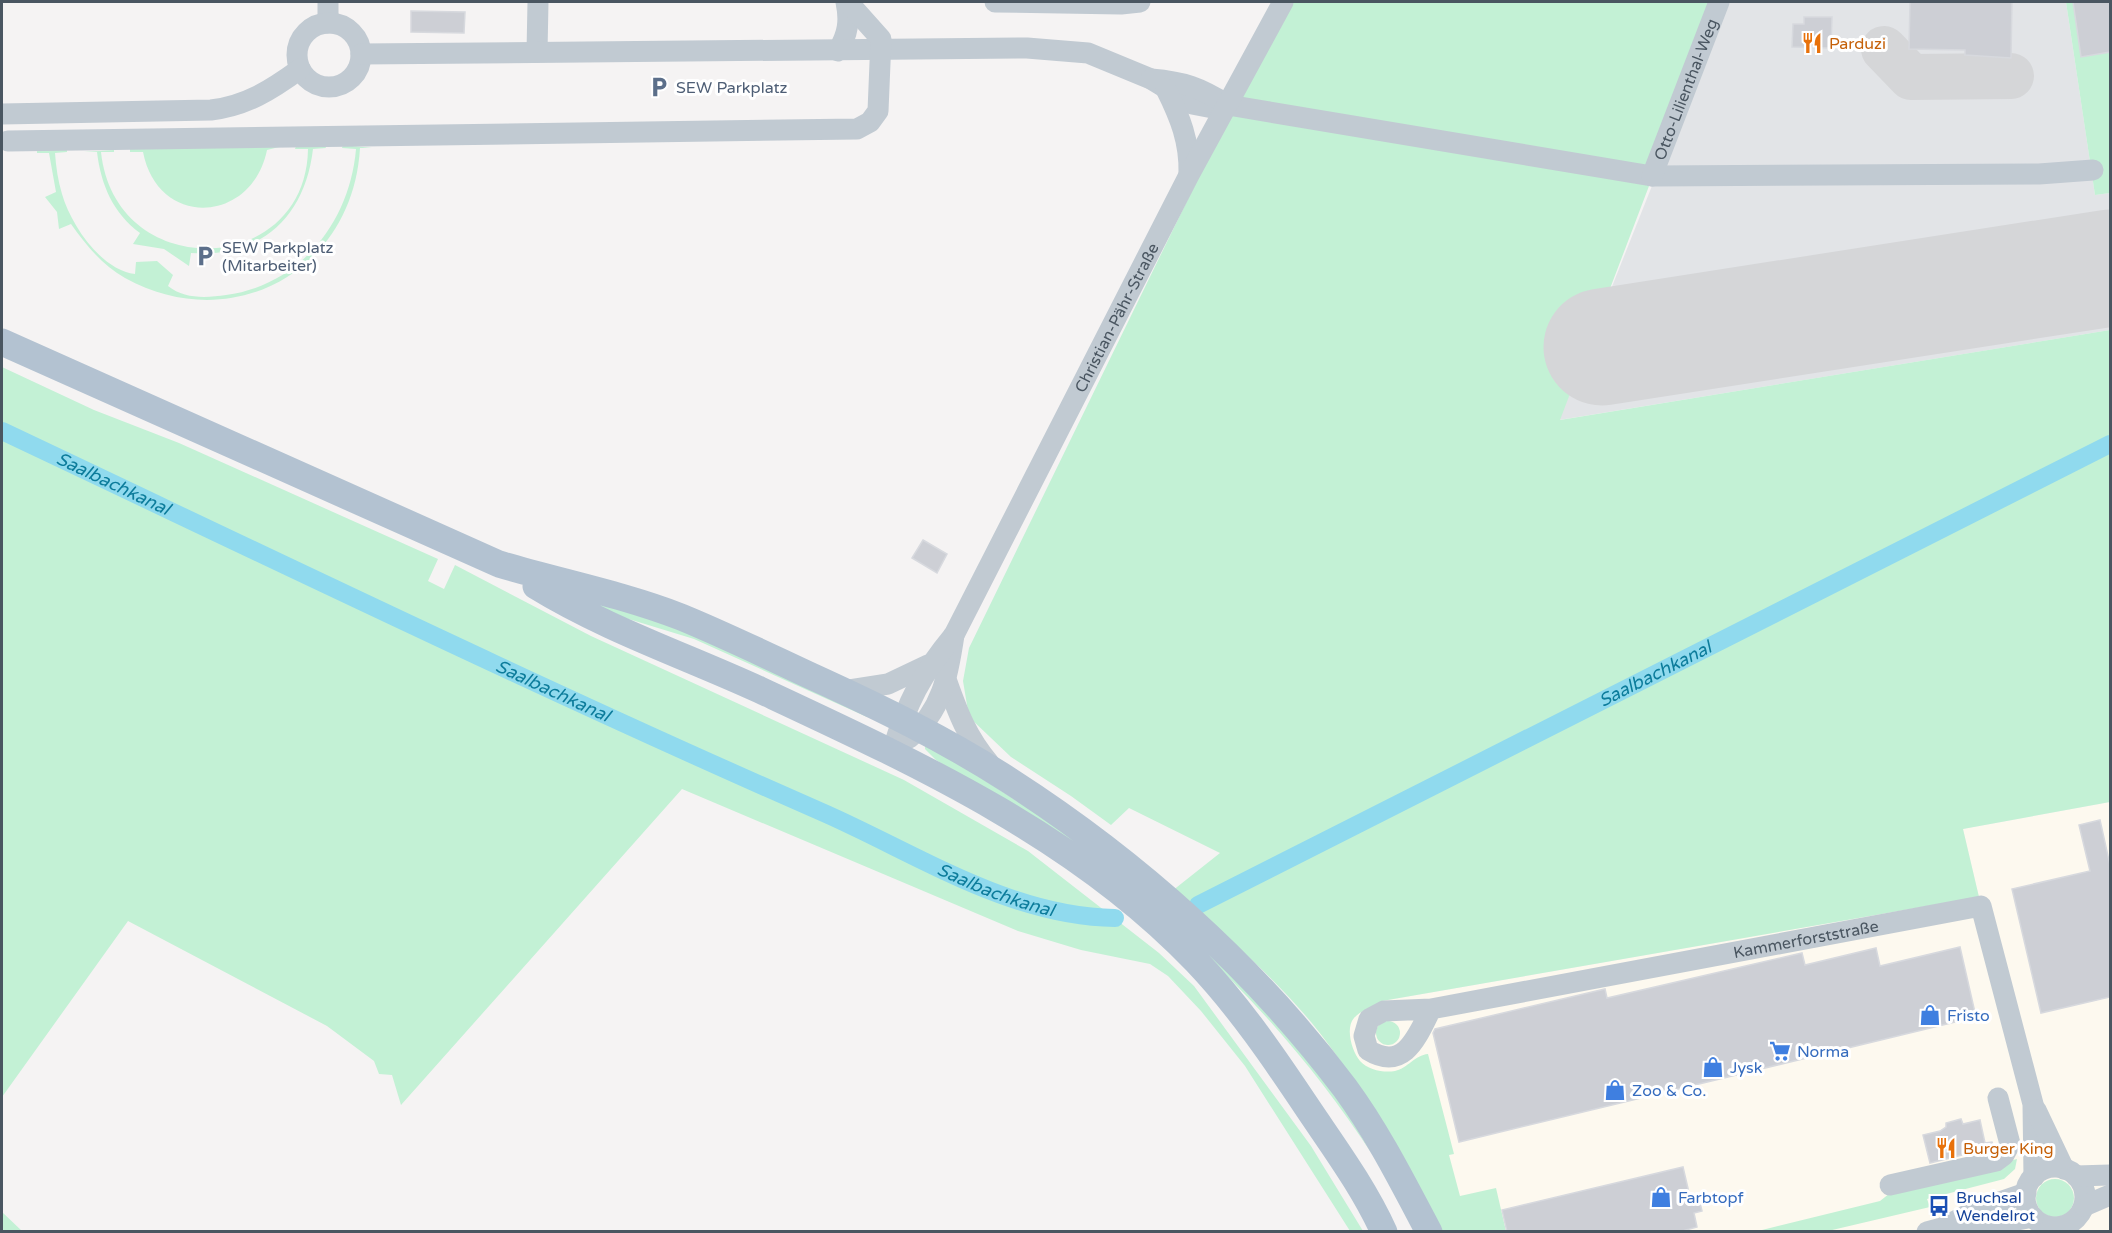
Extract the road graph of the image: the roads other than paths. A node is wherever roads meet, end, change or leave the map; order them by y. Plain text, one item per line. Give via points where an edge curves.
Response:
1 (328, 2) edge
2 (538, 2) edge
3 (847, 2) edge
4 (994, 2) edge
5 (1140, 2) edge
6 (1283, 2) edge
7 (1719, 2) edge
8 (328, 23) junction
9 (838, 51) junction
10 (882, 51) junction
11 (537, 52) junction
12 (361, 54) junction
13 (300, 69) junction
14 (1158, 84) junction
15 (1228, 105) junction
16 (2, 114) edge
17 (8, 141) dead end
18 (2093, 170) dead end
19 (1190, 175) junction
20 (1652, 176) junction
21 (2, 342) edge
22 (499, 564) junction
23 (954, 635) junction
24 (929, 665) junction
25 (947, 682) junction
26 (843, 691) junction
27 (911, 724) junction
28 (892, 752) junction
29 (997, 773) junction
30 (1431, 1009) dead end
31 (1998, 1098) dead end
32 (2033, 1104) junction
33 (2070, 1172) junction
34 (2110, 1175) edge
35 (1890, 1185) dead end
36 (2030, 1185) junction
37 (2110, 1194) edge
38 (2080, 1219) edge
39 (2044, 1225) edge
40 (1935, 1230) edge
41 (1384, 1232) edge
42 (1429, 1232) edge

1 - 8 street
2 - 11 street
3 - 9 street via 849,19
3 - 10 street via 881,39
4 - 5 street
6 - 15 street, Christian-Pähr-Straße
7 - 20 street, Otto-Lilienthal-Weg
8 - 12 street via 347,29 360,44
8 - 13 street via 318,25 302,39 298,48
9 - 10 street
9 - 11 street
10 - 14 street via 1006,47 1088,53
10 - 17 street via 878,111 870,122 857,129
11 - 12 street
12 - 13 street via 355,75 337,87 315,84
13 - 16 street via 235,108
14 - 15 street via 1206,109
14 - 19 street via 1185,132
15 - 19 street, Christian-Pähr-Straße
15 - 20 street
18 - 20 street via 2028,174
19 - 23 street, Christian-Pähr-Straße
21 - 22 main road
22 - 26 main road via 619,596 680,617
22 - 28 main road via 606,622
23 - 24 street, Christian-Pähr-Straße
23 - 25 street, Christian-Pähr-Straße
24 - 26 street via 888,684
24 - 27 street, Christian-Pähr-Straße via 913,692
25 - 27 street, Christian-Pähr-Straße
25 - 29 street via 959,720
26 - 27 main road
27 - 28 street, Christian-Pähr-Straße
27 - 29 main road
28 - 41 main road via 991,805 1075,860 1113,887 1196,961 1281,1067 1354,1176
29 - 42 main road via 1096,842 1171,904 1211,939 1298,1029 1346,1090 1390,1157
30 - 32 street, Kammerforststraße via 1981,906
31 - 35 street via 2010,1144 2004,1155 1996,1161
32 - 33 street, Kammerforststraße
32 - 36 street, Kammerforststraße
33 - 34 street
33 - 36 street via 2051,1168
33 - 38 street via 2084,1190
36 - 39 street via 2027,1206
36 - 40 street
37 - 38 street
38 - 39 street via 2059,1227
39 - 40 street

